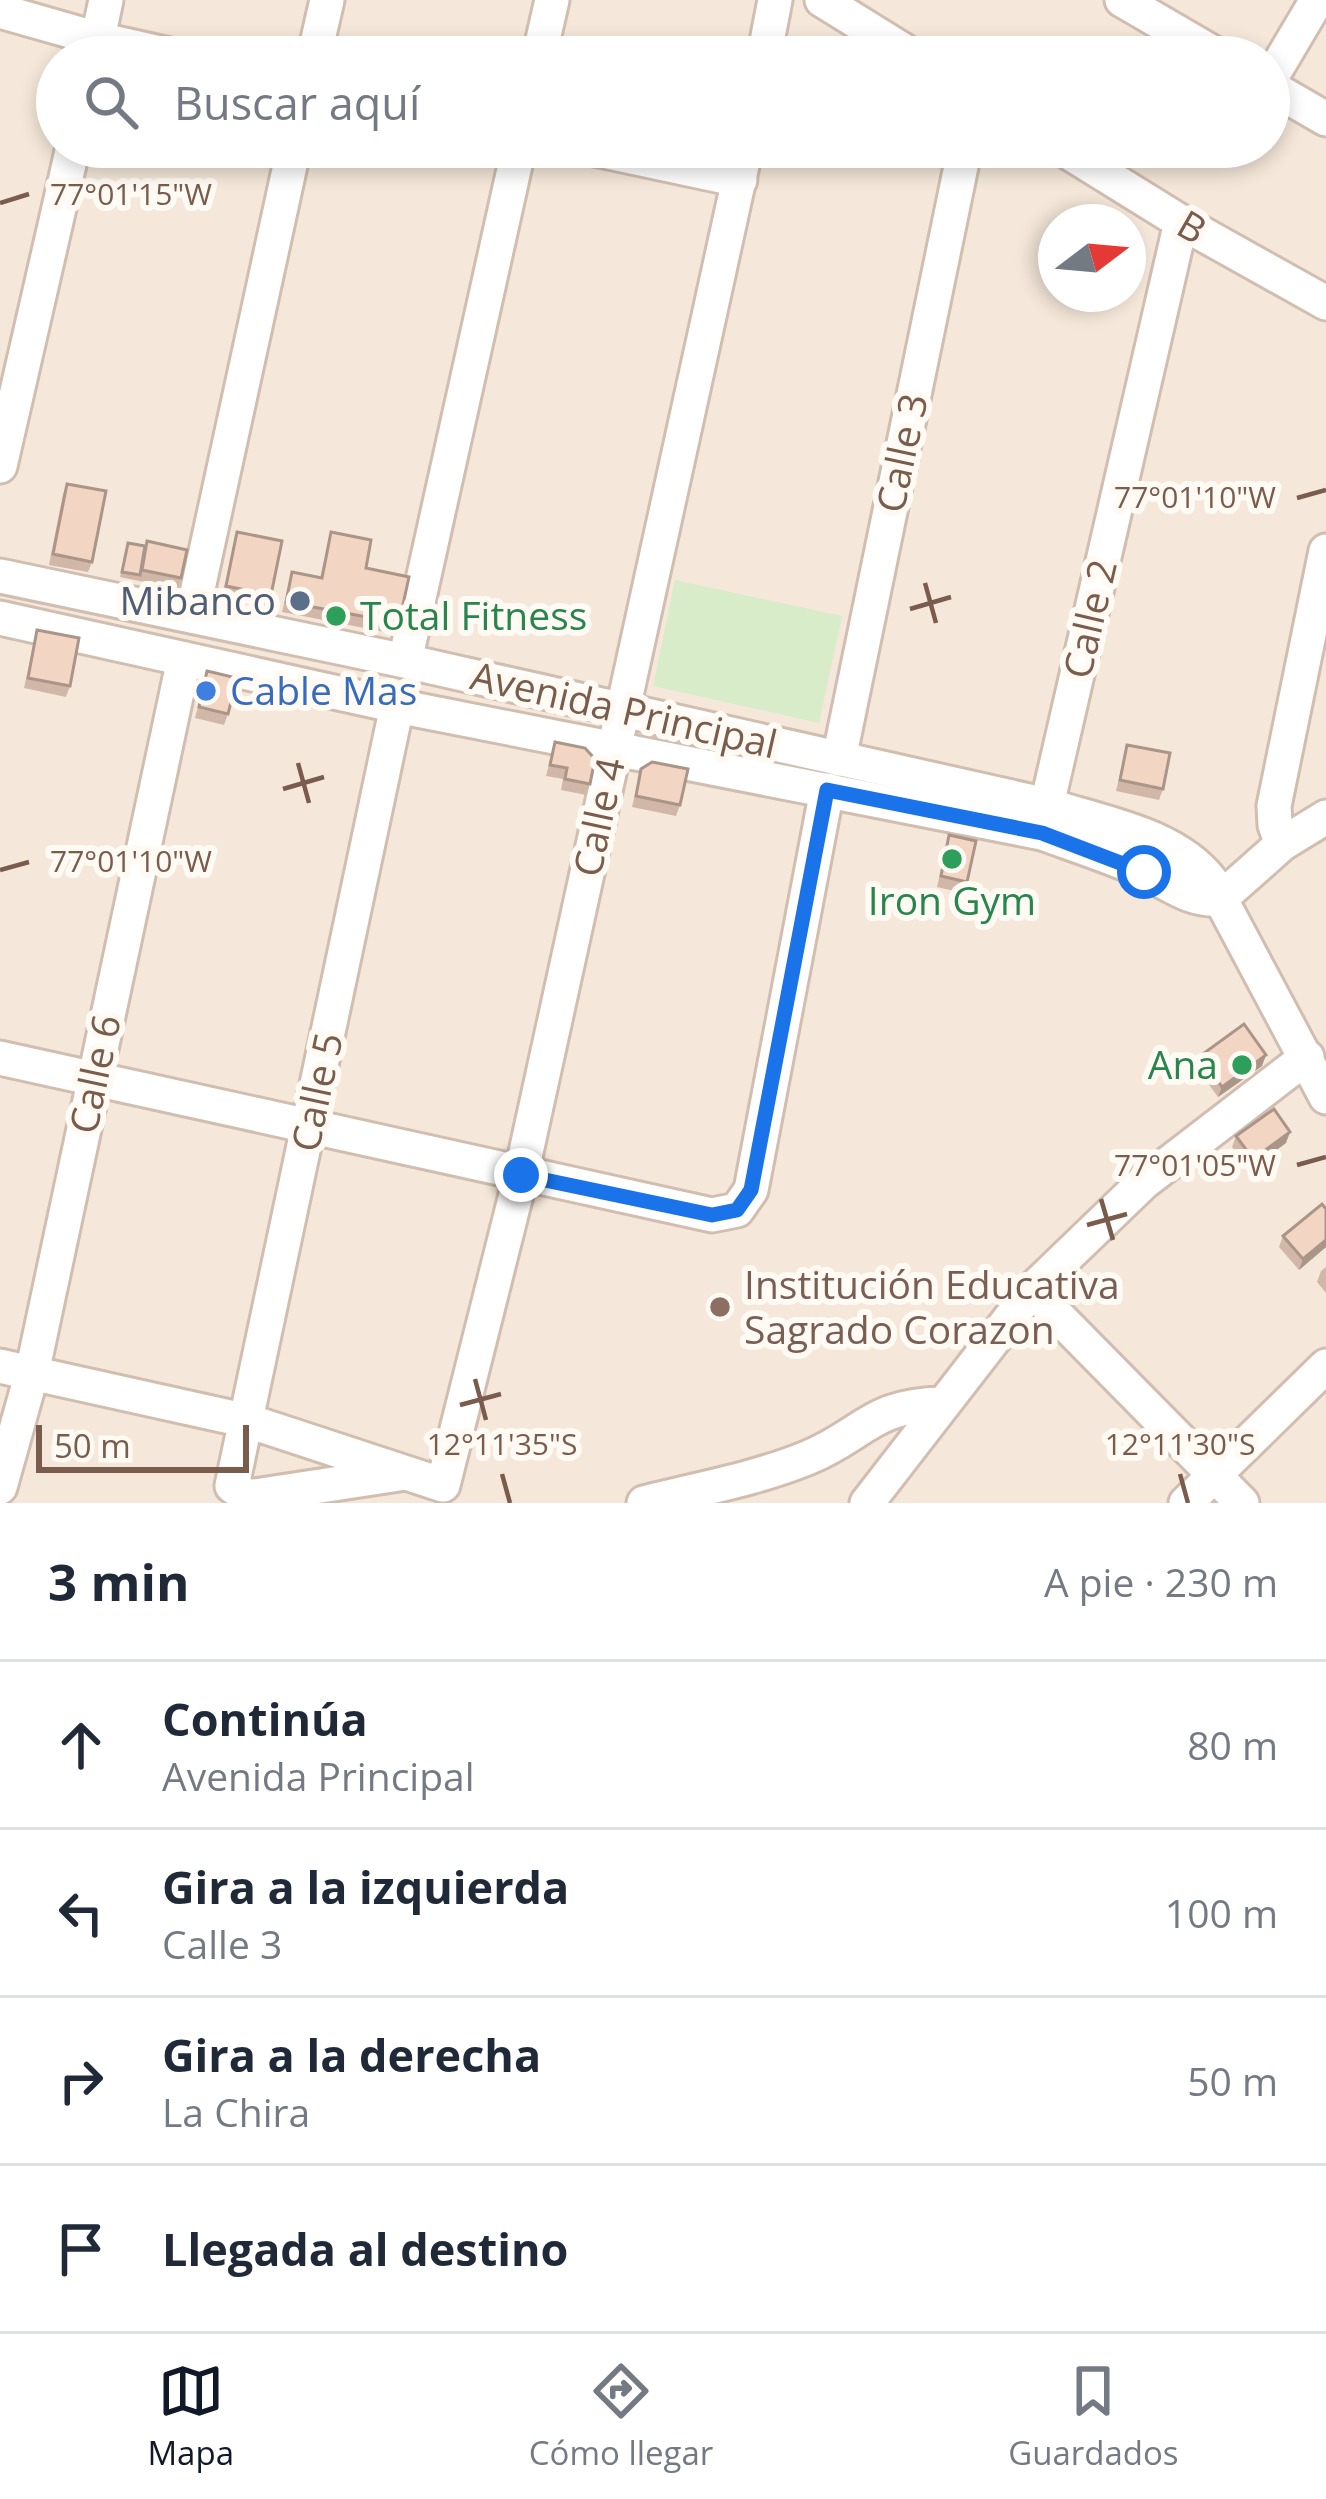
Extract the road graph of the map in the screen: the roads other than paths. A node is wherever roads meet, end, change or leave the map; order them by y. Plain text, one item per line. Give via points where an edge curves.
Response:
1 (106, 0) edge
2 (327, 0) edge
3 (552, 0) edge
4 (775, 0) edge
5 (822, 0) edge
6 (1317, 0) edge
7 (1128, 2) edge
8 (0, 10) edge
9 (66, 36) edge
10 (98, 36) edge
11 (319, 36) edge
12 (544, 36) edge
13 (768, 36) edge
14 (880, 36) edge
15 (1185, 36) edge
16 (1290, 47) edge
17 (1290, 96) edge
18 (1326, 119) edge
19 (68, 168) edge
20 (289, 168) edge
21 (514, 168) edge
22 (742, 168) edge
23 (961, 168) edge
24 (1094, 168) edge
25 (1181, 222) junction
26 (1326, 303) edge
27 (0, 466) edge
28 (1325, 558) edge
29 (0, 576) edge
30 (192, 616) junction
31 (0, 618) edge
32 (184, 659) junction
33 (405, 661) junction
34 (397, 706) junction
35 (622, 710) junction
36 (614, 749) junction
37 (833, 775) junction
38 (1047, 805) junction
39 (1326, 817) edge
40 (1282, 844) junction
41 (1220, 899) junction
42 (1307, 1057) junction
43 (0, 1058) edge
44 (94, 1078) junction
45 (1326, 1097) edge
46 (310, 1126) junction
47 (521, 1175) junction
48 (1032, 1290) junction
49 (1326, 1366) edge
50 (16, 1369) edge
51 (943, 1404) junction
52 (248, 1421) junction
53 (1215, 1472) junction
54 (406, 1473) junction
55 (0, 1487) edge
56 (644, 1503) edge
57 (868, 1503) edge
58 (1186, 1503) edge
59 (1242, 1503) edge

1 - 10 street
2 - 11 street
3 - 12 street
4 - 13 street
5 - 14 street
6 - 16 street
7 - 15 street
8 - 9 street
17 - 18 street
19 - 27 street
20 - 30 street
21 - 33 street
22 - 35 street, Calle 4
23 - 37 street, Calle 3
24 - 25 street, B
25 - 26 street, B
25 - 38 street, Calle 2
28 - 40 street via 1274,806
29 - 30 street, Avenida Principal
30 - 33 street, Avenida Principal
31 - 32 street, Avenida Principal
32 - 34 street, Avenida Principal
32 - 44 street, Calle 6
33 - 35 street, Avenida Principal
34 - 36 street, Avenida Principal
34 - 46 street, Calle 5
35 - 36 street, Calle 4
35 - 37 street, Avenida Principal
36 - 37 street, Avenida Principal
36 - 47 street, Calle 4
37 - 38 street, Avenida Principal
37 - 41 street, Avenida Principal via 1042,833 1171,889
37 - 47 street, Calle 3 via 751,1190 737,1210 712,1215
38 - 41 street, Avenida Principal via 1188,856
39 - 40 street
40 - 41 street
41 - 42 street, Avenida Principal
42 - 45 street, Avenida Principal
42 - 48 street via 1143,1183
43 - 44 street
44 - 46 street
44 - 50 street, Calle 6
46 - 47 street
46 - 52 street, Calle 5
47 - 54 street, Calle 4 via 443,1485
48 - 51 street
48 - 53 street
49 - 53 street
50 - 52 street
50 - 55 street, Calle 6
51 - 56 street via 881,1414 809,1458
51 - 57 street
52 - 54 street
52 - 54 street, Calle 5 via 232,1486 248,1498
53 - 58 street
53 - 59 street

